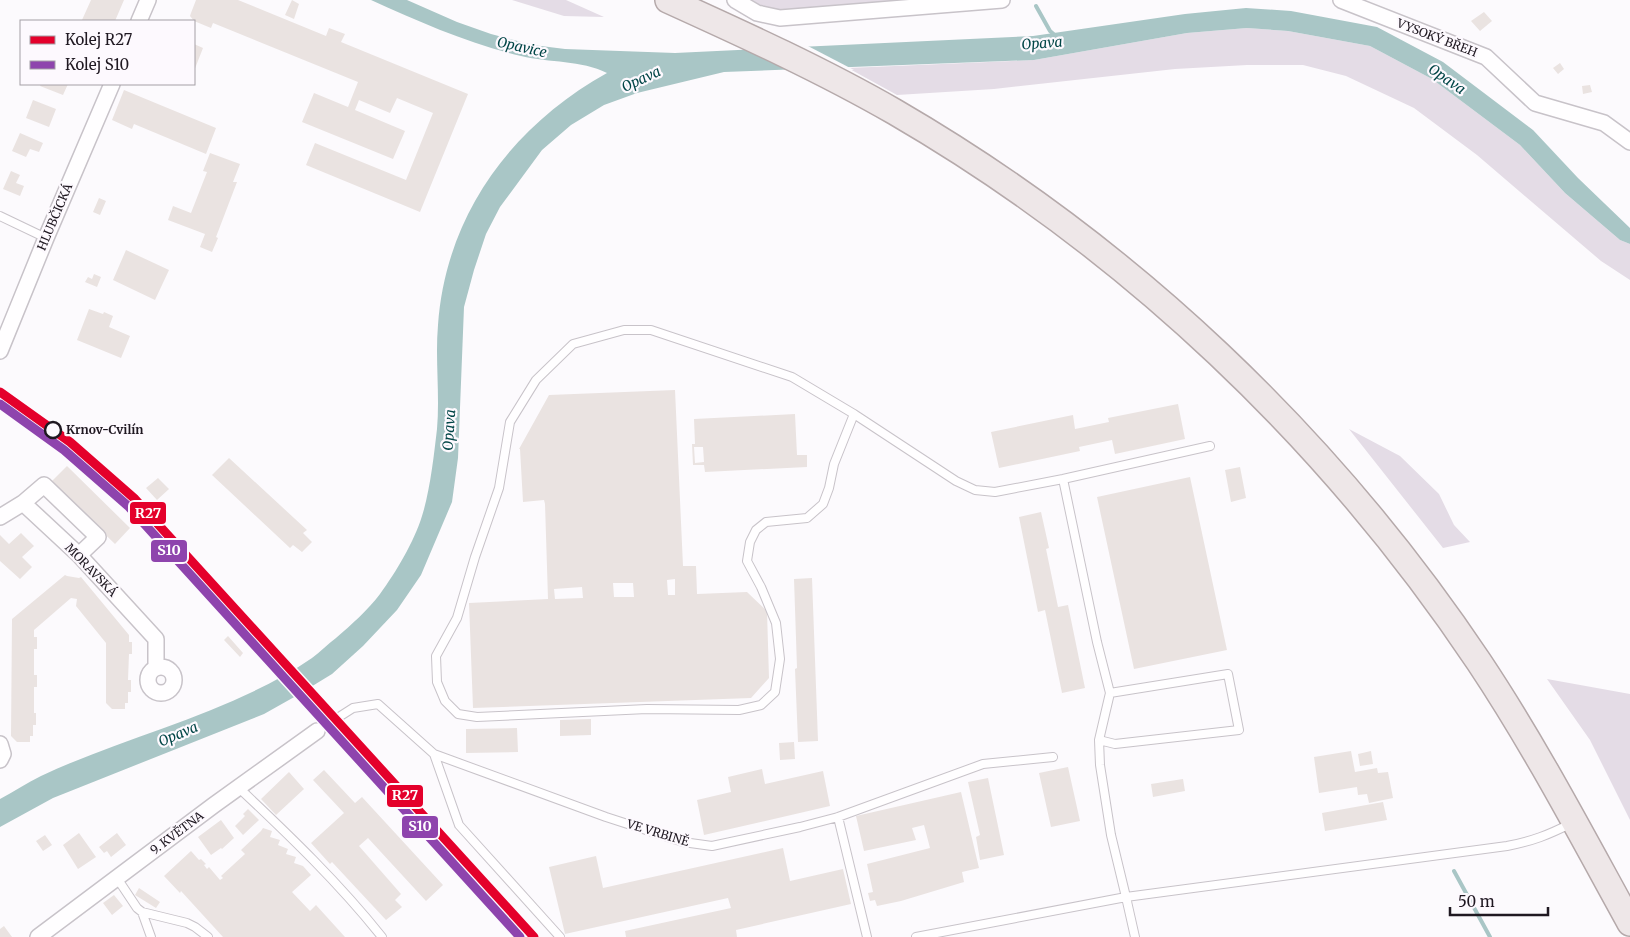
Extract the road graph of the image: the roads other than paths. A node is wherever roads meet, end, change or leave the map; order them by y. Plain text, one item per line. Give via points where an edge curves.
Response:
1 (148, 0) edge
2 (668, 0) edge
3 (735, 0) edge
4 (1002, 0) edge
5 (1340, 0) edge
6 (139, 20) edge
7 (112, 85) edge
8 (1630, 142) edge
9 (0, 216) edge
10 (46, 238) junction
11 (0, 350) edge
12 (854, 414) junction
13 (1210, 446) dead end
14 (1063, 478) junction
15 (23, 503) junction
16 (0, 517) edge
17 (79, 555) junction
18 (156, 668) dead end
19 (1110, 693) junction
20 (317, 731) joint
21 (1099, 740) junction
22 (0, 744) edge
23 (434, 754) junction
24 (1053, 757) dead end
25 (0, 760) edge
26 (239, 788) junction
27 (838, 816) junction
28 (1574, 822) junction
29 (117, 878) junction
30 (1126, 898) junction
31 (142, 912) junction
32 (1630, 924) edge
33 (38, 937) edge
34 (151, 937) edge
35 (208, 937) edge
36 (382, 937) edge
37 (560, 937) edge
38 (867, 937) edge
39 (916, 937) edge
40 (1135, 937) edge

1 - 6 street
2 - 28 main road via 848,86 972,159 1077,234 1203,339 1325,463 1440,607 1523,733
3 - 4 street via 757,13 780,18
5 - 8 street, VYSOKÝ BŘEH via 1486,57 1535,103 1604,123
7 - 10 street, HLUBČICKÁ
9 - 10 lane
10 - 11 street, HLUBČICKÁ
12 - 12 lane via 792,378 651,330 624,330 572,344 536,380 510,422 499,488 457,618 436,656 438,682 445,701 458,714 477,717 647,709 739,710 761,705 775,692 780,659 776,623 747,561 750,542 756,530 766,522 807,518 823,504 834,464
12 - 14 lane via 975,490 995,492
13 - 14 lane
14 - 19 lane
15 - 16 street
15 - 17 street, MORAVSKÁ
15 - 17 street via 44,486 98,538
17 - 18 street, MORAVSKÁ via 156,639
19 - 21 lane
19 - 21 lane via 1228,674 1239,730 1116,744
20 - 23 lane, VE VRBINĚ via 353,708 378,704
20 - 26 street, 9. KVĚTNA
21 - 30 lane via 1111,835
22 - 25 street via 3,754
23 - 27 lane, VE VRBINĚ via 683,842 712,846 800,828
23 - 37 lane via 459,825
24 - 27 lane, VE VRBINĚ via 983,764
26 - 29 street, 9. KVĚTNA
26 - 36 lane via 342,890
27 - 38 lane
28 - 30 lane via 1530,842 1507,846
28 - 32 main road
29 - 31 lane
29 - 33 street, 9. KVĚTNA
30 - 39 lane
30 - 40 lane
31 - 34 lane
31 - 35 lane via 187,923

